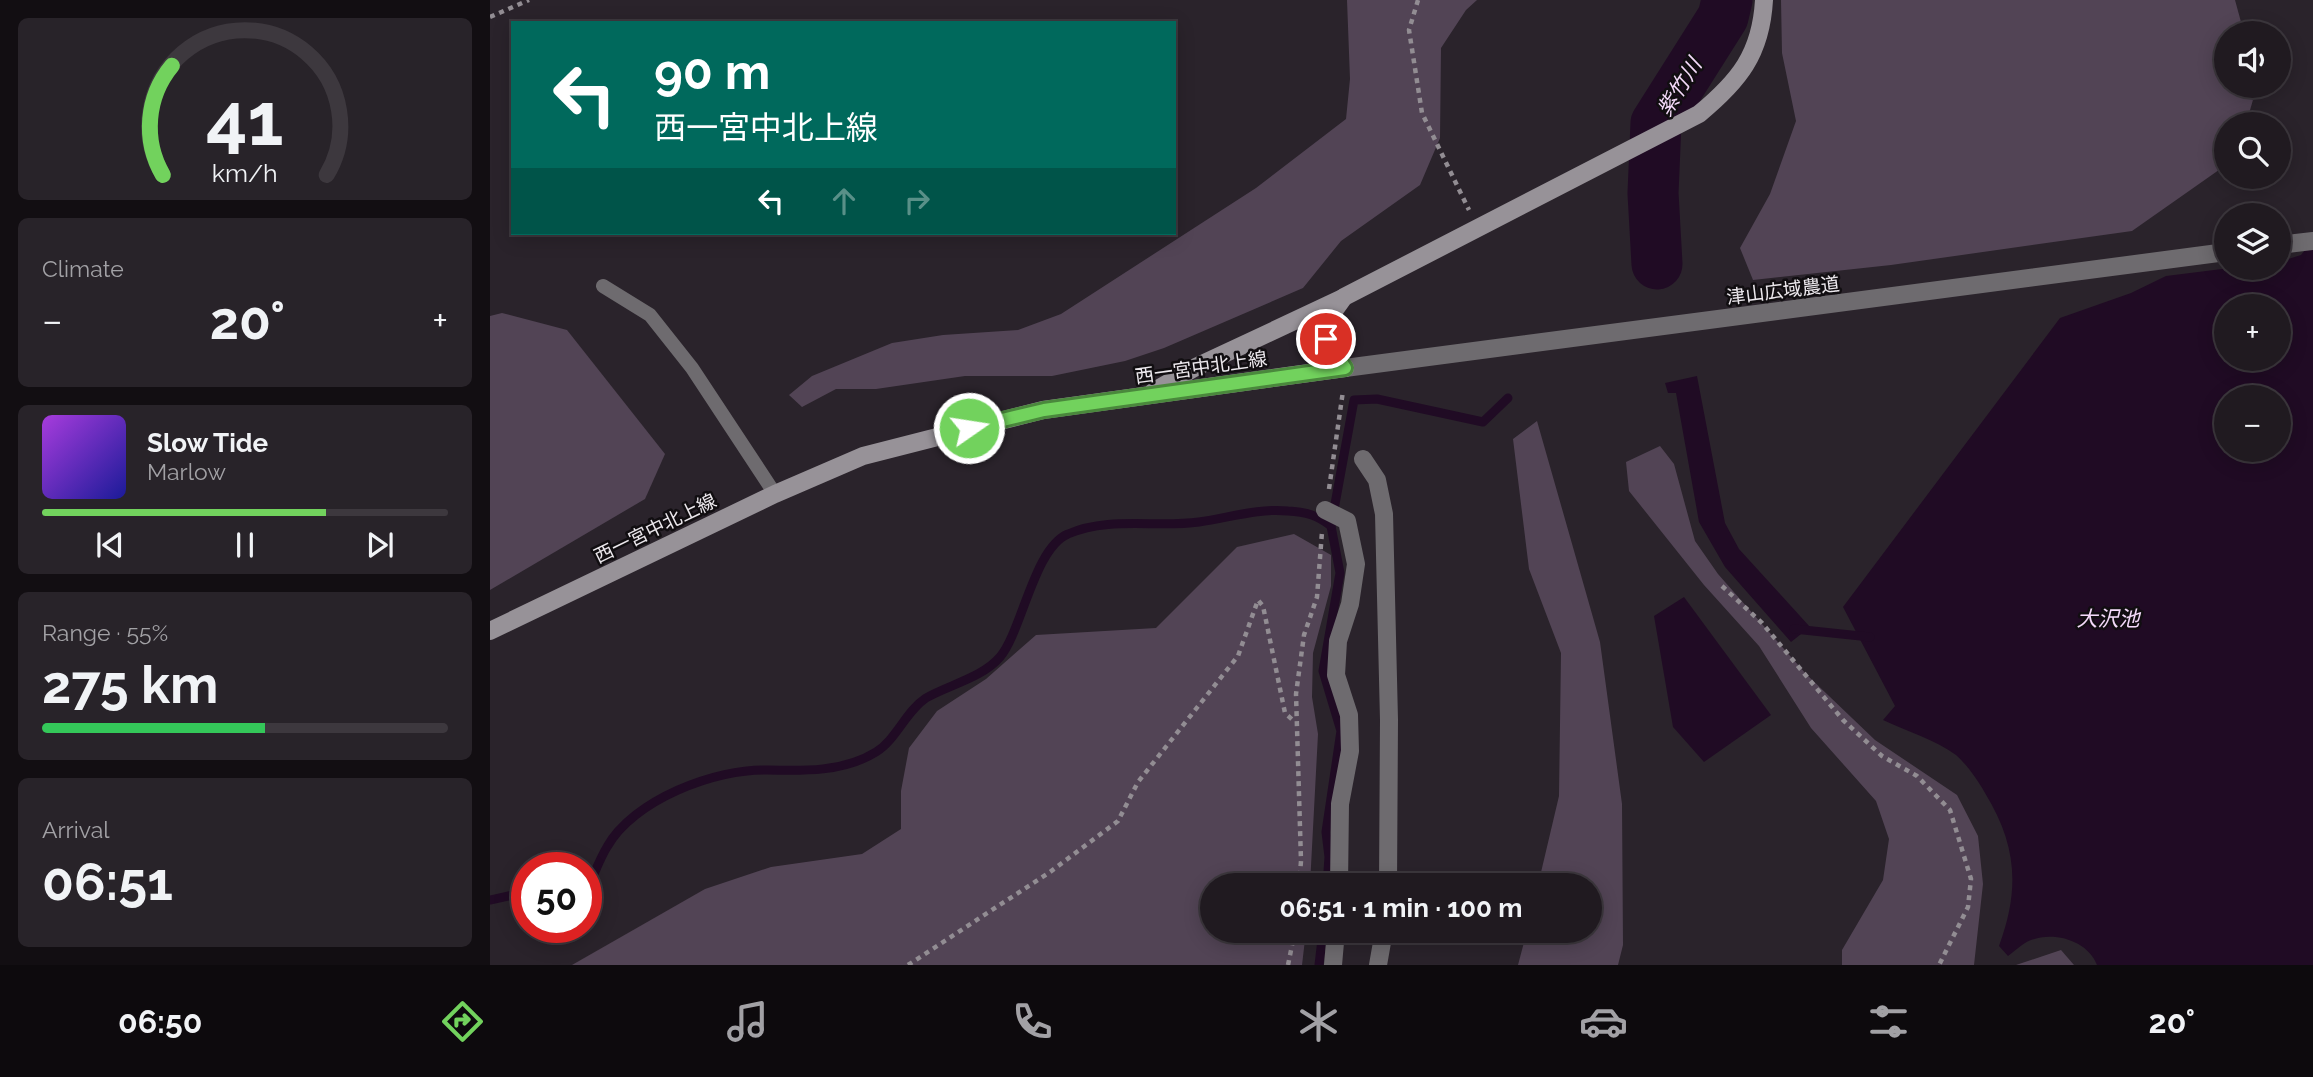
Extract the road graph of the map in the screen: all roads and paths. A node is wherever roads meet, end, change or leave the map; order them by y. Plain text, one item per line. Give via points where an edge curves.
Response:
1 (528, 0) edge
2 (1418, 0) edge
3 (1764, 0) edge
4 (490, 17) edge
5 (1478, 227) junction
6 (2214, 254) edge
7 (603, 286) dead end
8 (1344, 298) junction
9 (1345, 368) junction
10 (1145, 396) junction
11 (1363, 458) dead end
12 (775, 494) junction
13 (1325, 510) junction
14 (1722, 586) dead end
15 (490, 631) edge
16 (1296, 723) junction
17 (1300, 873) edge
18 (1339, 873) edge
19 (1388, 873) edge
20 (1293, 943) edge
21 (1335, 943) edge
22 (1382, 943) edge
23 (908, 965) edge
24 (1288, 965) edge
25 (1333, 965) edge
26 (1378, 965) edge
27 (1940, 965) edge

1 - 4 path
2 - 5 path via 1409,30 1422,113
3 - 5 main road via 1757,43 1747,65 1728,90 1699,114
5 - 8 main road
6 - 9 street, 津山広域農道
7 - 12 lane via 650,315 692,368
8 - 9 main road via 1331,315 1326,339
8 - 10 main road
9 - 10 main road, 西一宮中北上線
9 - 13 path
10 - 12 main road, 西一宮中北上線 via 1044,410 944,433 863,456
11 - 19 street via 1377,480 1384,514
12 - 15 main road, 西一宮中北上線
13 - 16 path via 1317,597 1304,635
13 - 18 street via 1348,522 1356,564 1338,641 1336,675 1349,715 1350,751 1339,804
14 - 27 path via 1762,623 1843,720 1882,756 1917,776 1950,810 1971,879 1968,907
16 - 17 path
16 - 23 path via 1285,713 1258,600 1238,656 1138,782 1118,821 1050,872
20 - 24 path
21 - 25 street
22 - 26 street

